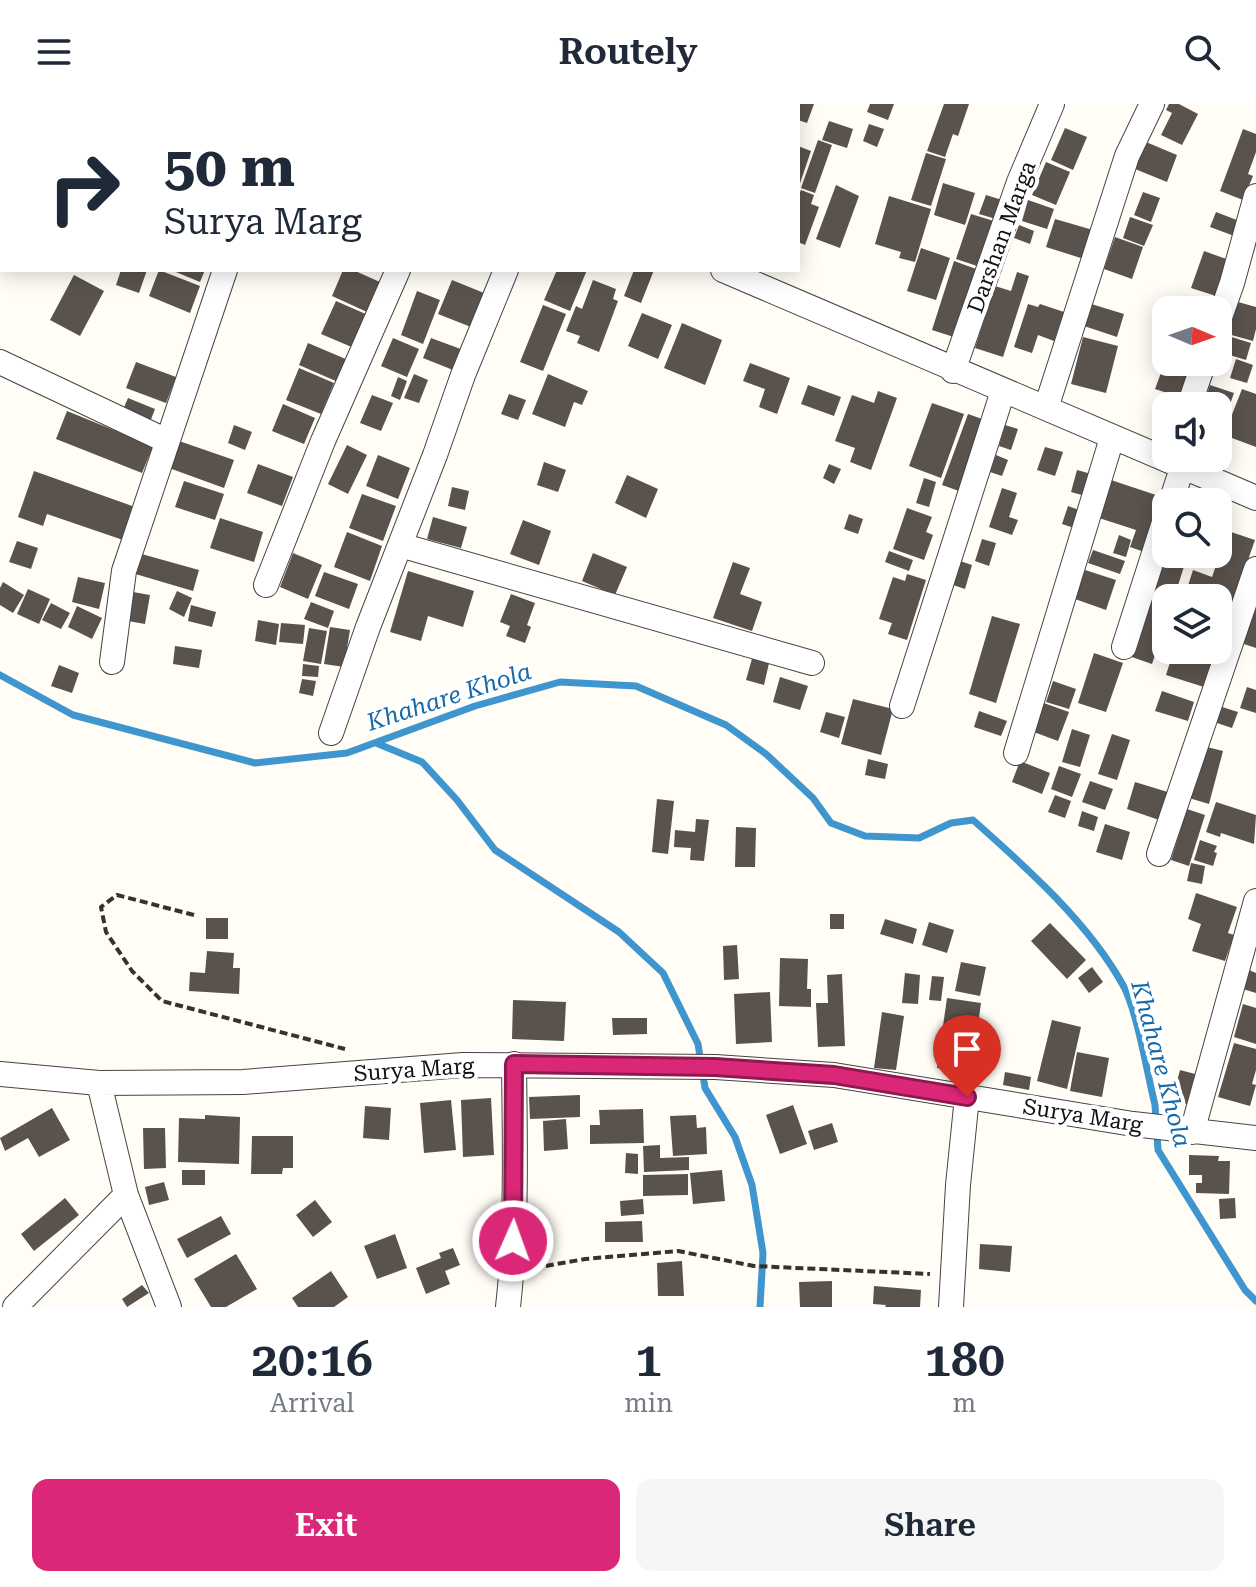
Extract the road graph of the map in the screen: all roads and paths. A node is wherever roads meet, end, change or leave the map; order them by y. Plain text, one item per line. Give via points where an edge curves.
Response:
1 (1052, 104) edge
2 (1152, 104) edge
3 (1256, 196) edge
4 (224, 272) edge
5 (397, 272) edge
6 (505, 272) edge
7 (728, 272) edge
8 (1227, 296) edge
9 (0, 362) edge
10 (953, 371) junction
11 (1003, 391) junction
12 (1046, 408) junction
13 (1112, 438) junction
14 (167, 441) junction
15 (1152, 454) edge
16 (1196, 472) edge
17 (1256, 498) edge
18 (400, 545) junction
19 (1152, 560) edge
20 (1256, 569) edge
21 (266, 585) dead end
22 (1124, 647) dead end
23 (112, 662) dead end
24 (812, 663) dead end
25 (902, 706) dead end
26 (331, 733) dead end
27 (1016, 753) dead end
28 (1159, 854) dead end
29 (1256, 901) edge
30 (194, 915) dead end
31 (352, 1051) dead end
32 (514, 1064) junction
33 (0, 1074) edge
34 (99, 1083) junction
35 (967, 1097) junction
36 (1183, 1131) junction
37 (1256, 1138) edge
38 (126, 1195) junction
39 (512, 1273) junction
40 (952, 1275) junction
41 (15, 1307) edge
42 (169, 1307) edge
43 (508, 1307) edge
44 (951, 1307) edge

1 - 10 street, Darshan Marga
2 - 12 street via 1127,156
3 - 8 street
4 - 14 street
5 - 21 street
6 - 18 street
7 - 10 street
9 - 14 street
10 - 11 street
11 - 12 street
11 - 25 street
12 - 13 street
13 - 15 street
13 - 27 street
14 - 23 street via 124,571
16 - 17 street
18 - 24 street
18 - 26 street
19 - 22 street
20 - 28 street
29 - 36 street
30 - 31 path via 117,895 101,907 106,932 132,971 162,1001
32 - 34 street, Surya Marg via 243,1082
32 - 35 street, Surya Marg via 834,1075
32 - 39 street
33 - 34 street, Surya Marg
34 - 38 street
35 - 36 street, Surya Marg
35 - 40 street
36 - 37 street, Surya Marg
38 - 41 street
38 - 42 street
39 - 40 path via 585,1259 678,1251 754,1266
39 - 43 street
40 - 44 street

